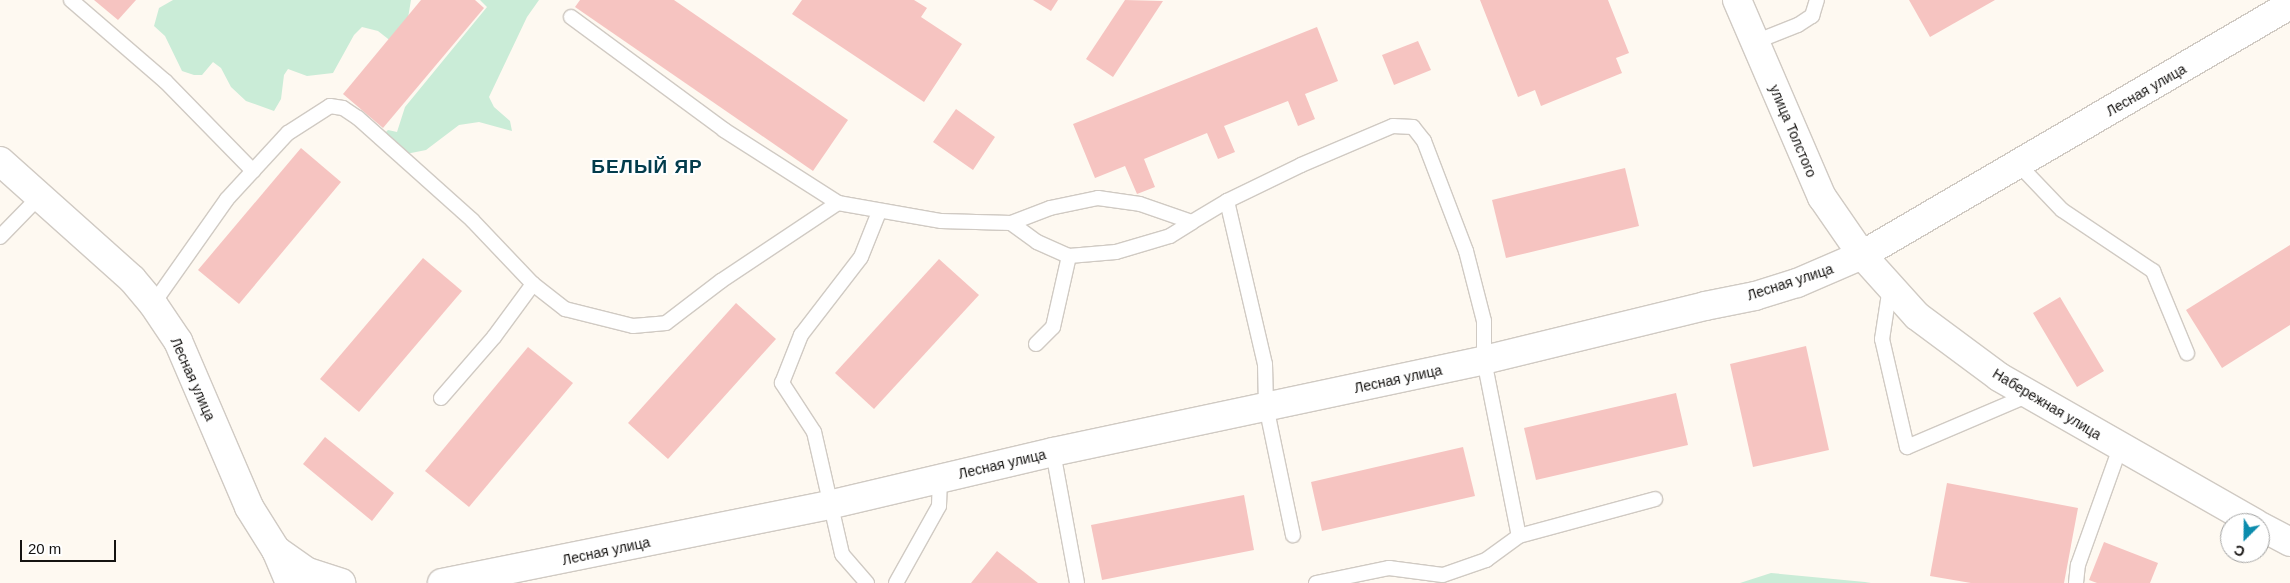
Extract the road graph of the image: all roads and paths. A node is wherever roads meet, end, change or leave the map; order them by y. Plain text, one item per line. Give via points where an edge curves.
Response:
1 (71, 0) edge
2 (1737, 0) edge
3 (1817, 0) edge
4 (2290, 5) edge
5 (571, 17) dead end
6 (1756, 42) junction
7 (0, 161) edge
8 (2019, 165) junction
9 (253, 171) junction
10 (39, 196) junction
11 (1227, 201) junction
12 (838, 203) junction
13 (879, 212) junction
14 (1192, 222) junction
15 (1011, 223) junction
16 (0, 237) edge
17 (1862, 255) junction
18 (1069, 256) junction
19 (533, 284) junction
20 (1890, 287) junction
21 (153, 304) junction
22 (1036, 344) dead end
23 (2187, 353) dead end
24 (1484, 360) junction
25 (2029, 395) junction
26 (442, 398) dead end
27 (1266, 406) junction
28 (2120, 448) junction
29 (1053, 452) junction
30 (940, 479) junction
31 (1655, 499) dead end
32 (829, 505) junction
33 (2237, 513) edge
34 (2270, 531) edge
35 (1293, 534) dead end
36 (1519, 536) junction
37 (2290, 542) edge
38 (276, 550) junction
39 (290, 583) edge
40 (341, 583) edge
41 (442, 583) edge
42 (867, 583) edge
43 (896, 583) edge
44 (1077, 583) edge
45 (1316, 583) edge
46 (2076, 583) edge

1 - 9 lane via 165,81
2 - 6 street, улица Толстого
3 - 6 lane via 1812,16
4 - 8 street, Лесная улица
5 - 12 lane via 724,130
6 - 17 street, улица Толстого via 1822,197
7 - 10 street, Лесная улица
8 - 17 street, Лесная улица
8 - 23 lane via 2062,210 2153,272
9 - 19 lane via 288,133 330,106 343,108 472,220
9 - 21 lane via 227,199
10 - 16 lane
10 - 21 street, Лесная улица via 132,279
11 - 14 lane
11 - 24 lane via 1393,126 1413,127 1424,140 1466,250 1484,321
11 - 27 lane via 1265,364
12 - 13 lane
12 - 19 lane via 721,281 666,323 633,326 565,309
13 - 15 lane via 941,221
13 - 32 lane via 861,256 801,336 782,384 814,432
14 - 15 lane via 1140,204 1098,198 1050,208
14 - 18 lane via 1170,236 1116,252
15 - 18 lane via 1037,242
17 - 20 street, Набережная улица
17 - 24 street, Лесная улица via 1805,280 1755,296
18 - 22 lane via 1053,327
19 - 26 lane via 494,337
20 - 25 street, Набережная улица via 1917,316 1954,345
20 - 25 lane via 1882,339 1908,447
21 - 38 street, Лесная улица via 178,341 249,507
24 - 27 street, Лесная улица
24 - 36 lane
25 - 28 street, Набережная улица
27 - 29 street, Лесная улица
27 - 35 lane
28 - 33 street, Набережная улица
28 - 46 lane via 2078,565
29 - 30 street, Лесная улица
29 - 44 lane
30 - 32 street, Лесная улица
30 - 43 lane via 939,506
31 - 36 lane
32 - 41 street, Лесная улица
32 - 42 lane via 842,554
34 - 37 street
36 - 45 lane via 1486,560 1443,575 1389,568
38 - 39 street
38 - 40 street, Лесная улица via 308,572

